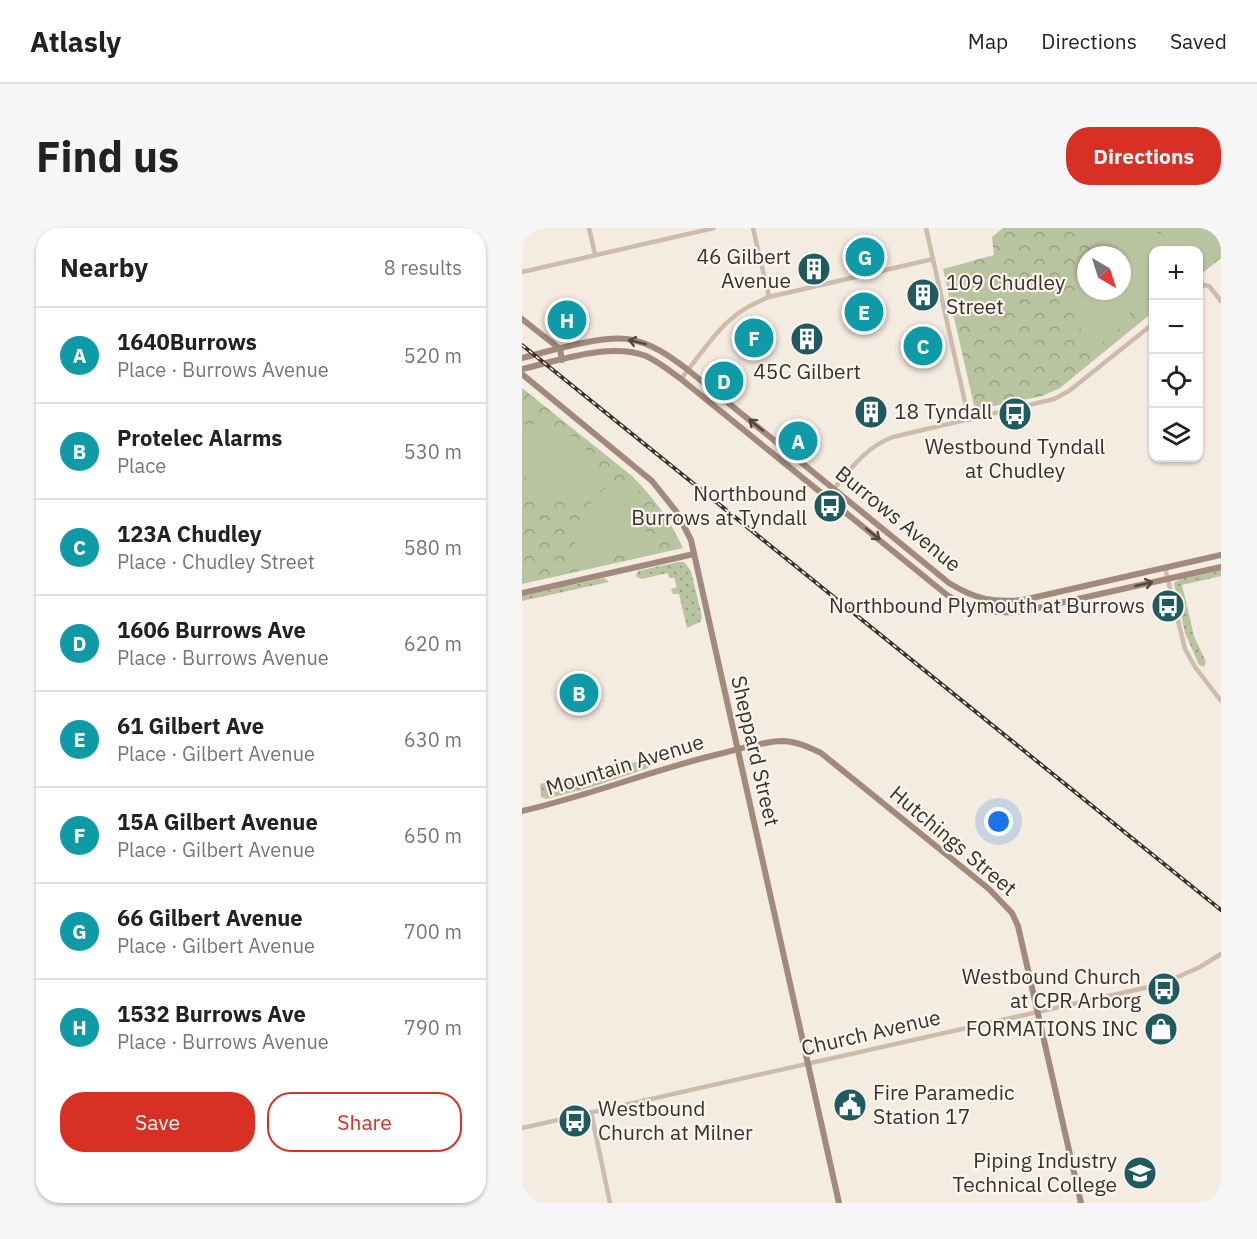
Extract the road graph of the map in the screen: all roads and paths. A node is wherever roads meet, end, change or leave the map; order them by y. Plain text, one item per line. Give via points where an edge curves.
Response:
1 (589, 228) edge
2 (714, 228) edge
3 (753, 228) edge
4 (926, 228) edge
5 (595, 254) junction
6 (933, 259) junction
7 (522, 272) edge
8 (1203, 286) edge
9 (769, 297) junction
10 (1221, 301) edge
11 (522, 319) edge
12 (1149, 327) edge
13 (560, 349) junction
14 (522, 358) edge
15 (562, 360) junction
16 (522, 369) edge
17 (688, 370) junction
18 (522, 374) edge
19 (681, 379) junction
20 (969, 420) junction
21 (834, 489) junction
22 (827, 497) junction
23 (694, 554) junction
24 (1221, 555) edge
25 (1221, 567) edge
26 (1165, 568) junction
27 (1167, 579) junction
28 (522, 593) edge
29 (1221, 701) edge
30 (737, 750) junction
31 (522, 811) edge
32 (1221, 954) edge
33 (1038, 1012) junction
34 (808, 1064) junction
35 (591, 1112) junction
36 (522, 1128) edge
37 (610, 1203) edge
38 (839, 1203) edge
39 (1081, 1203) edge

1 - 5 street
2 - 5 street
3 - 9 street
4 - 6 street
5 - 7 street
6 - 9 street
6 - 20 street
8 - 10 street
9 - 17 street via 732,318
11 - 13 street
12 - 20 street via 1062,395 1044,403
13 - 14 street, Burrows Avenue
13 - 15 street
17 -> 13 street, Burrows Avenue via 649,345 626,339
15 - 16 street, Burrows Avenue
15 - 19 street, Burrows Avenue via 625,351 645,356
17 - 19 street
21 -> 17 street, Burrows Avenue
18 - 23 street, Sheppard Street via 652,481 685,527
19 - 22 street, Burrows Avenue
20 - 21 street via 878,443 858,459
21 - 22 street
21 - 26 street, Burrows Avenue via 950,583 994,602 1023,600
22 -> 27 street, Burrows Avenue via 947,595 980,610 1024,611
23 - 28 street
23 - 30 street, Sheppard Street
24 - 26 street, Burrows Avenue
25 - 27 street, Burrows Avenue
26 - 27 street
27 - 29 street via 1185,649
30 - 31 street, Mountain Avenue
30 - 33 street, Hutchings Street via 784,741 821,753 989,889 1012,913 1018,926
30 - 34 street, Sheppard Street
32 - 33 street, Church Avenue via 1162,984
33 - 34 street, Church Avenue
33 - 39 street, Hutchings Street
34 - 35 street, Church Avenue
34 - 38 street, Sheppard Street
35 - 36 street, Church Avenue
35 - 37 street

